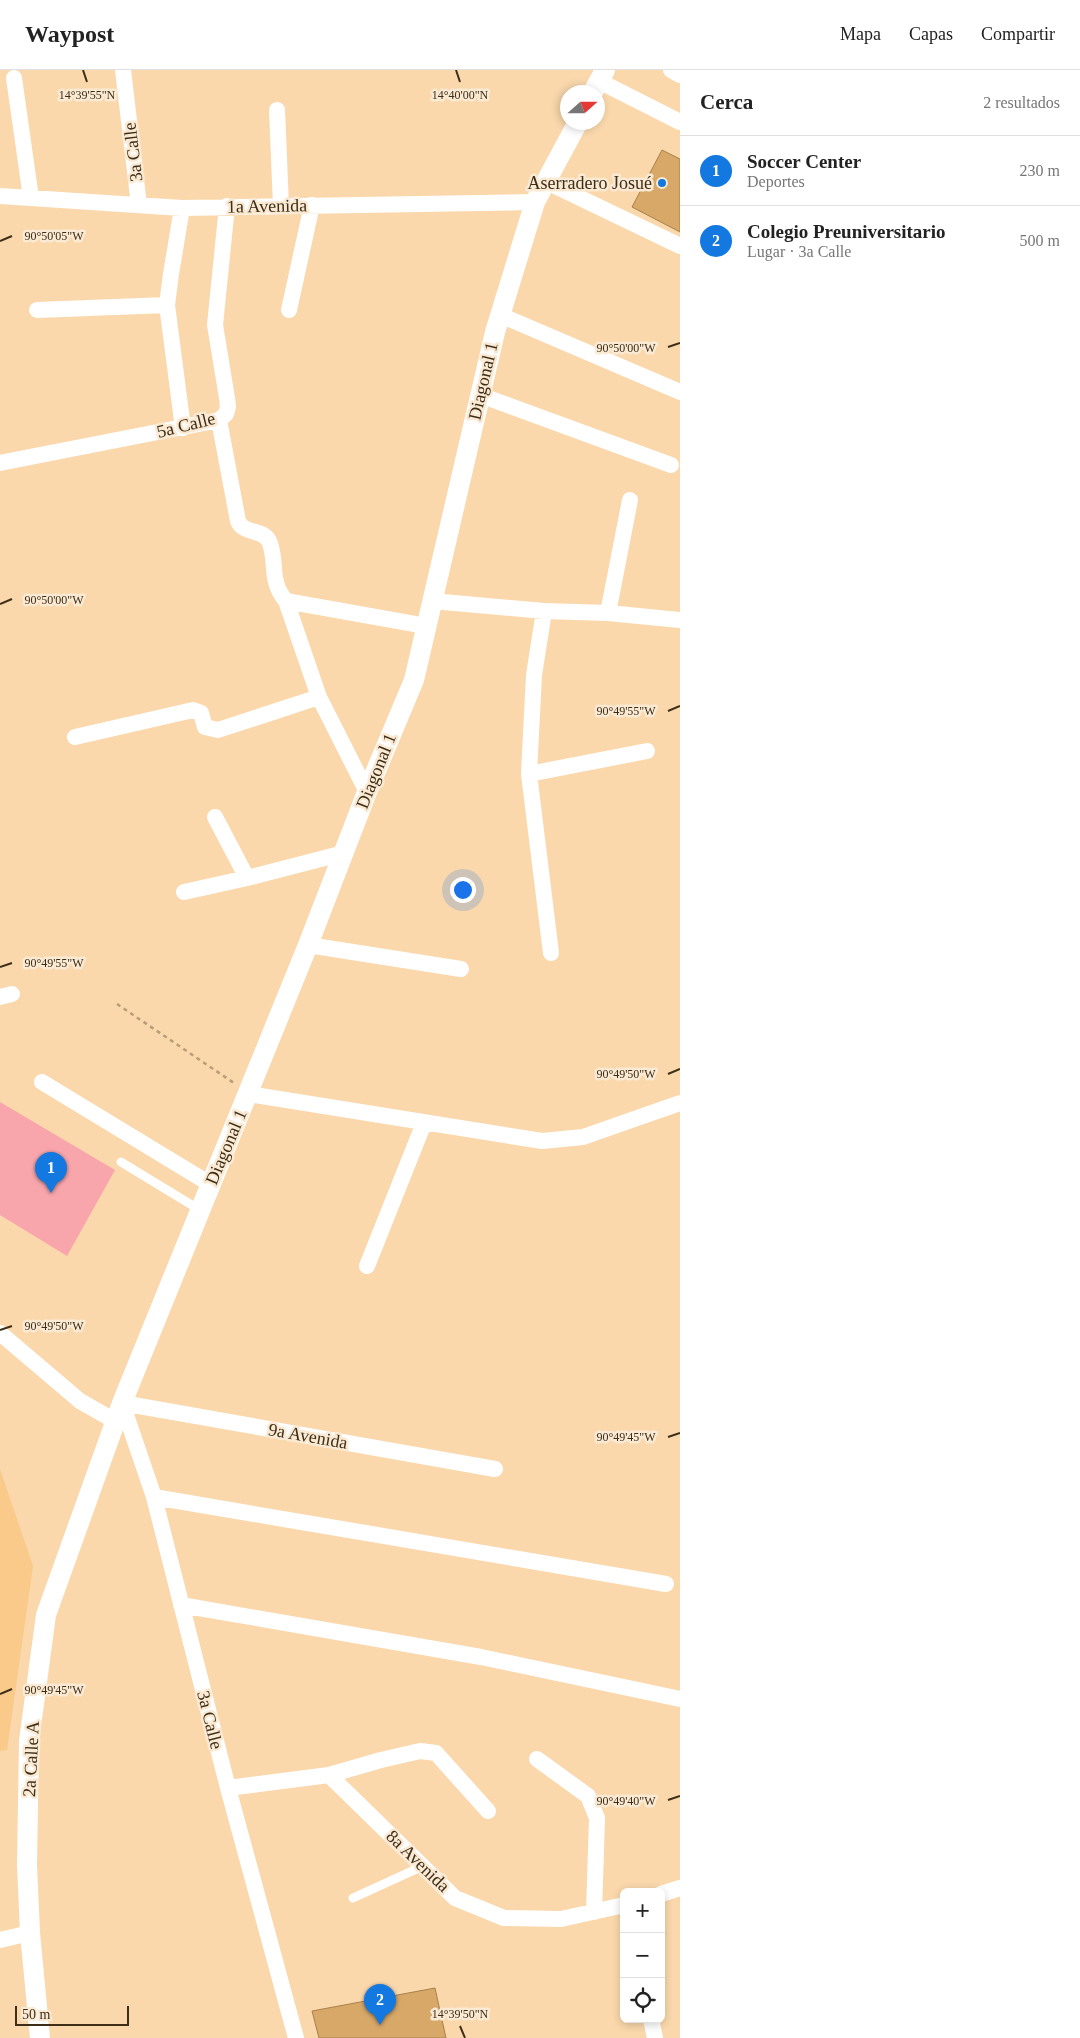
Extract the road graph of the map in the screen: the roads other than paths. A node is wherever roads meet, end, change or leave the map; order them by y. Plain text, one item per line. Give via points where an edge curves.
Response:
1 (123, 70) edge
2 (671, 70) edge
3 (680, 75) edge
4 (14, 78) dead end
5 (599, 81) edge
6 (277, 110) dead end
7 (680, 122) edge
8 (574, 130) edge
9 (547, 182) junction
10 (0, 196) edge
11 (31, 198) junction
12 (535, 202) junction
13 (139, 205) junction
14 (312, 205) junction
15 (228, 206) junction
16 (281, 206) junction
17 (182, 208) junction
18 (680, 246) edge
19 (167, 306) junction
20 (37, 310) dead end
21 (289, 310) dead end
22 (500, 315) junction
23 (680, 392) edge
24 (480, 395) junction
25 (218, 420) junction
26 (183, 428) junction
27 (0, 463) edge
28 (671, 465) dead end
29 (630, 500) dead end
30 (286, 601) junction
31 (432, 601) junction
32 (544, 611) junction
33 (608, 614) junction
34 (680, 620) edge
35 (426, 626) junction
36 (319, 696) junction
37 (75, 737) dead end
38 (647, 751) dead end
39 (529, 774) junction
40 (367, 792) junction
41 (215, 817) dead end
42 (344, 853) junction
43 (247, 878) junction
44 (184, 892) dead end
45 (308, 945) junction
46 (551, 953) dead end
47 (461, 969) dead end
48 (42, 1082) dead end
49 (248, 1093) junction
50 (680, 1104) edge
51 (424, 1122) junction
52 (121, 1162) dead end
53 (210, 1184) junction
54 (200, 1210) junction
55 (367, 1266) dead end
56 (0, 1332) edge
57 (119, 1412) junction
58 (495, 1469) dead end
59 (154, 1497) junction
60 (666, 1584) dead end
61 (181, 1605) junction
62 (680, 1699) edge
63 (537, 1759) dead end
64 (329, 1775) junction
65 (228, 1788) junction
66 (488, 1811) dead end
67 (423, 1866) junction
68 (680, 1888) edge
69 (665, 1893) edge
70 (352, 1898) dead end
71 (620, 1906) edge
72 (594, 1912) junction
73 (30, 1933) junction
74 (0, 1940) edge
75 (652, 2023) edge
76 (40, 2038) edge
77 (296, 2038) edge
78 (655, 2038) edge

1 - 13 street, 3a Calle
2 - 3 street
4 - 11 street
5 - 7 street
6 - 16 street
8 - 9 street, Diagonal 1
9 - 12 street, Diagonal 1
9 - 18 street
10 - 11 street, 1a Avenida
11 - 13 street, 1a Avenida
12 - 14 street, 1a Avenida
12 - 22 street, Diagonal 1
13 - 17 street, 1a Avenida
14 - 16 street, 1a Avenida
14 - 21 street
15 - 16 street, 1a Avenida
15 - 17 street, 1a Avenida
15 - 25 street, 5a Calle via 215,325 228,407 226,414
17 - 19 street
19 - 20 street
19 - 26 street
22 - 23 street
22 - 24 street, Diagonal 1
24 - 28 street
24 - 31 street, Diagonal 1
25 - 26 street, 5a Calle
25 - 30 street via 238,521 244,529 261,534 269,542 276,584
26 - 27 street, 5a Calle
29 - 33 street
30 - 35 street
30 - 36 street
31 - 32 street
31 - 35 street, Diagonal 1
32 - 33 street
32 - 39 street via 534,675
33 - 34 street
35 - 40 street, Diagonal 1 via 414,680
36 - 37 street via 218,730 205,728 201,714 193,710
36 - 40 street
38 - 39 street
39 - 46 street
40 - 42 street, Diagonal 1
41 - 43 street
42 - 43 street
42 - 45 street, Diagonal 1
43 - 44 street
45 - 47 street
45 - 49 street, Diagonal 1
48 - 53 street
49 - 51 street
49 - 53 street, Diagonal 1
50 - 51 street via 583,1137 542,1141
51 - 55 street
52 - 54 lane
53 - 54 street, Diagonal 1
54 - 57 street, Diagonal 1
56 - 57 street, 9a Avenida via 80,1401
57 - 58 street, 9a Avenida
57 - 59 street, 3a Calle
57 - 73 street, 2a Calle A via 46,1616 29,1741 27,1865
59 - 60 street
59 - 61 street, 3a Calle
61 - 62 street via 481,1657
61 - 65 street, 3a Calle
63 - 72 street via 588,1796 597,1818
64 - 65 street
64 - 66 street via 420,1750 436,1753
64 - 67 street, 8a Avenida
65 - 77 street, 3a Calle
67 - 70 lane
67 - 72 street, 8a Avenida via 455,1898 504,1918 561,1919
68 - 69 street
71 - 72 street, 8a Avenida
73 - 74 street
73 - 76 street, 2a Calle A
75 - 78 street

